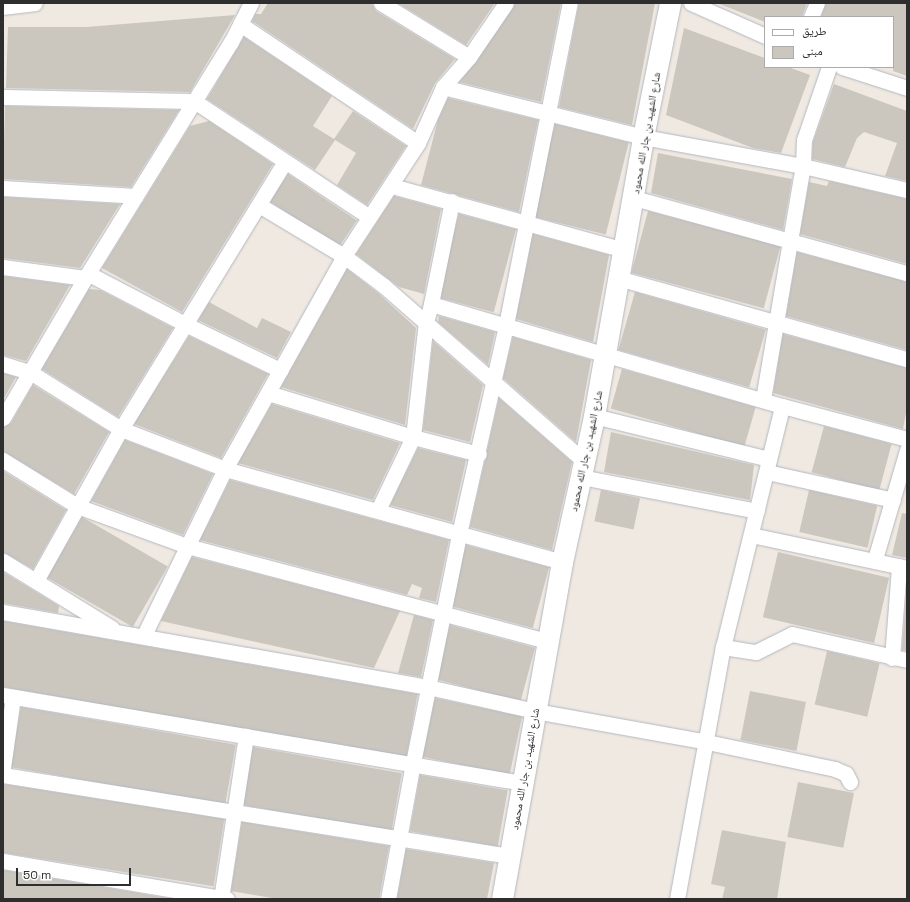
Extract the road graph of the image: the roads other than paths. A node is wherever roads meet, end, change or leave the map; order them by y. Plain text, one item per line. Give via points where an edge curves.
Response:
1 (35, 3) edge
2 (251, 3) edge
3 (381, 3) edge
4 (506, 3) edge
5 (570, 3) edge
6 (670, 3) edge
7 (691, 3) edge
8 (817, 3) edge
9 (3, 7) edge
10 (811, 16) edge
11 (240, 24) junction
12 (764, 36) edge
13 (469, 57) junction
14 (829, 68) edge
15 (845, 68) edge
16 (443, 87) junction
17 (907, 88) edge
18 (3, 97) edge
19 (194, 101) junction
20 (548, 115) junction
21 (643, 137) junction
22 (418, 142) junction
23 (284, 163) junction
24 (803, 166) junction
25 (392, 186) junction
26 (3, 188) edge
27 (907, 190) edge
28 (136, 196) junction
29 (634, 198) junction
30 (452, 201) junction
31 (259, 205) junction
32 (369, 217) junction
33 (526, 222) junction
34 (789, 240) junction
35 (624, 250) junction
36 (344, 256) junction
37 (3, 267) edge
38 (907, 273) edge
39 (87, 276) junction
40 (618, 278) junction
41 (431, 304) junction
42 (776, 321) junction
43 (426, 322) junction
44 (185, 324) junction
45 (506, 324) junction
46 (605, 353) junction
47 (907, 359) edge
48 (3, 364) edge
49 (280, 370) junction
50 (30, 372) junction
51 (493, 383) junction
52 (268, 393) junction
53 (763, 399) junction
54 (782, 406) junction
55 (594, 416) junction
56 (3, 418) edge
57 (121, 429) junction
58 (413, 437) junction
59 (907, 439) edge
60 (907, 450) edge
61 (479, 454) junction
62 (3, 460) edge
63 (768, 465) junction
64 (225, 469) junction
65 (583, 469) junction
66 (892, 500) junction
67 (77, 506) junction
68 (378, 510) junction
69 (757, 511) junction
70 (460, 534) junction
71 (751, 535) junction
72 (187, 546) junction
73 (876, 560) junction
74 (3, 561) edge
75 (562, 562) junction
76 (903, 567) edge
77 (36, 579) junction
78 (3, 612) edge
79 (443, 614) junction
80 (118, 631) junction
81 (144, 635) junction
82 (547, 641) junction
83 (723, 647) junction
84 (900, 659) edge
85 (428, 687) junction
86 (8, 696) edge
87 (535, 711) junction
88 (246, 736) junction
89 (707, 742) junction
90 (413, 763) junction
91 (3, 768) edge
92 (3, 775) edge
93 (850, 782) dead end
94 (523, 783) junction
95 (234, 812) junction
96 (399, 838) junction
97 (509, 856) junction
98 (3, 861) edge
99 (223, 899) edge
100 (388, 899) edge
101 (502, 899) edge
102 (677, 899) edge

1 - 9 street
2 - 11 street
3 - 13 street
4 - 13 street
5 - 20 street
6 - 21 street, شارع الشهيد بن جار الله محمود
7 - 12 street
8 - 10 street
11 - 19 street
11 - 22 street
13 - 16 street
14 - 24 street via 804,140
15 - 17 street
16 - 20 street
16 - 22 street
18 - 19 street
19 - 23 street
19 - 28 street
20 - 21 street
20 - 33 street
21 - 24 street
21 - 29 street, شارع الشهيد بن جار الله محمود
22 - 25 street
23 - 31 street
23 - 32 street
24 - 27 street
24 - 34 street
25 - 30 street
25 - 32 street
26 - 28 street
28 - 39 street
29 - 34 street
29 - 35 street, شارع الشهيد بن جار الله محمود
30 - 33 street
30 - 41 street
31 - 36 street
31 - 44 street
32 - 36 street
33 - 35 street
33 - 45 street
34 - 38 street
34 - 42 street
35 - 40 street, شارع الشهيد بن جار الله محمود
36 - 43 street
36 - 49 street
37 - 39 street
39 - 44 street
39 - 50 street
40 - 42 street
40 - 46 street, شارع الشهيد بن جار الله محمود
41 - 43 street
41 - 45 street
42 - 47 street
42 - 53 street
43 - 51 street
43 - 58 street
44 - 49 street
44 - 57 street
45 - 46 street
45 - 51 street
46 - 53 street
46 - 55 street, شارع الشهيد بن جار الله محمود
48 - 50 street
49 - 52 street
50 - 56 street
50 - 57 street
51 - 61 street
51 - 65 street
52 - 58 street
52 - 64 street
53 - 54 street
54 - 59 street
54 - 63 street
55 - 63 street
55 - 65 street, شارع الشهيد بن جار الله محمود
57 - 64 street
57 - 67 street
58 - 61 street
58 - 68 street
60 - 66 street
61 - 70 street
62 - 67 street
63 - 66 street
63 - 69 street
64 - 68 street
64 - 72 street
65 - 69 street
65 - 75 street, شارع الشهيد بن جار الله محمود
66 - 73 street
67 - 72 street
67 - 77 street
68 - 70 street
69 - 71 street
70 - 75 street
70 - 79 street
71 - 73 street
71 - 83 street
72 - 79 street
72 - 81 street
73 - 76 street
74 - 77 street
75 - 82 street, شارع الشهيد بن جار الله محمود
76 - 84 street
77 - 80 street
78 - 80 street
79 - 82 street
79 - 85 street
80 - 81 street
81 - 85 street
82 - 87 street, شارع الشهيد بن جار الله محمود
83 - 84 street via 756,652 792,634
83 - 89 street
85 - 87 street
85 - 90 street
86 - 88 street
86 - 91 street
87 - 89 street
87 - 94 street, شارع الشهيد بن جار الله محمود
88 - 90 street
88 - 95 street
89 - 93 street via 835,769 846,774
89 - 102 street
90 - 94 street
90 - 96 street
92 - 95 street
94 - 97 street, شارع الشهيد بن جار الله محمود
95 - 96 street
95 - 99 street
96 - 97 street
96 - 100 street
97 - 101 street, شارع الشهيد بن جار الله محمود
98 - 99 street

